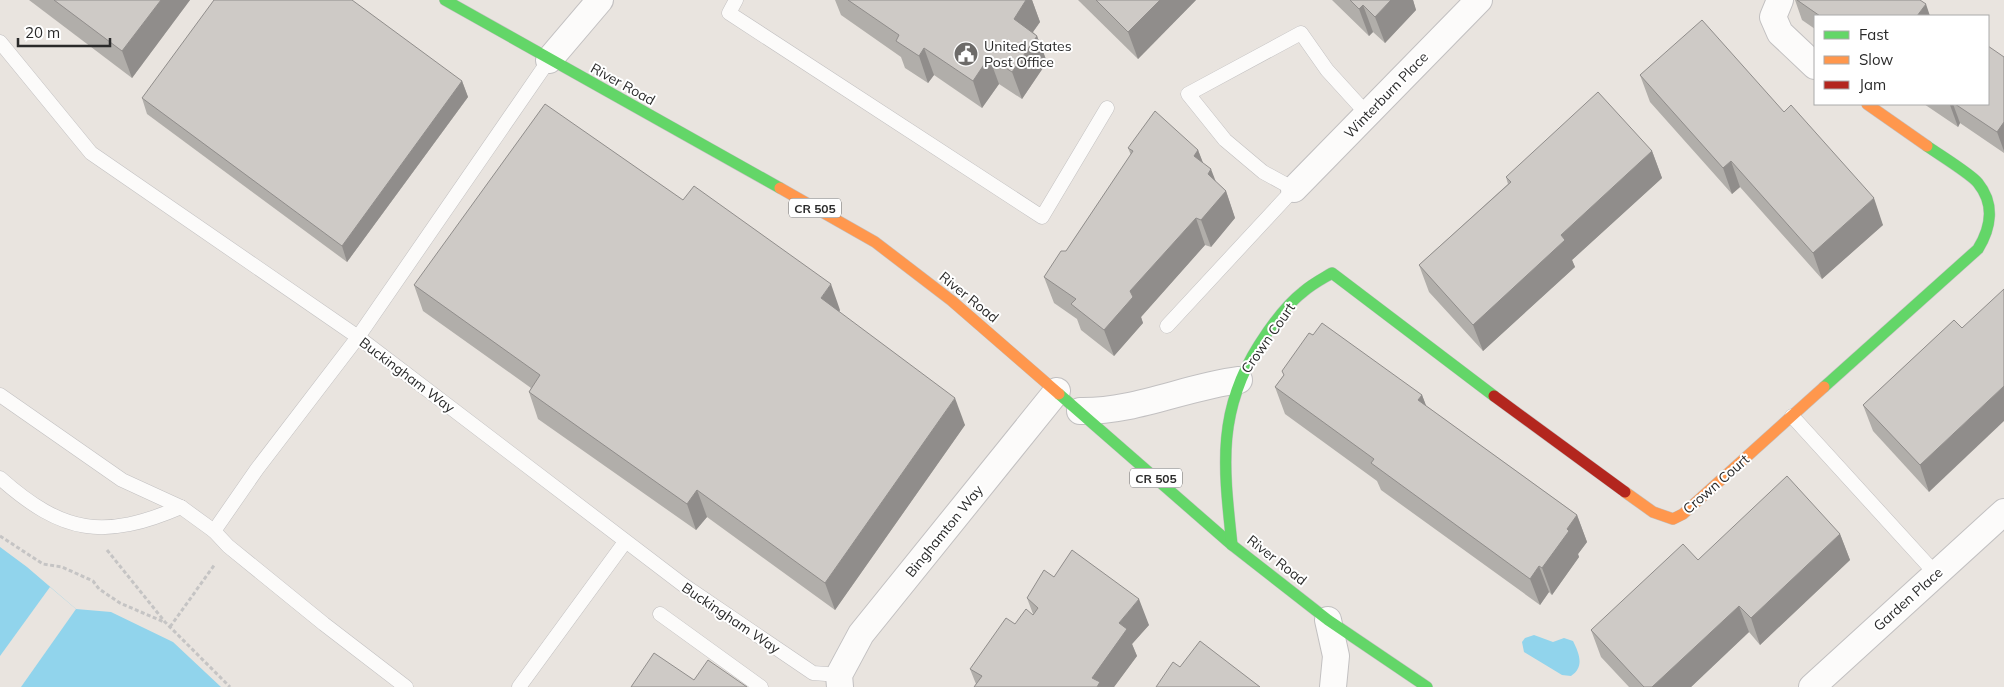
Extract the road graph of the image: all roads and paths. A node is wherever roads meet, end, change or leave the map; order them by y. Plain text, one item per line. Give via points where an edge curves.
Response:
1 (444, 0) edge
2 (600, 0) edge
3 (736, 0) edge
4 (1479, 0) edge
5 (1780, 0) edge
6 (0, 42) edge
7 (549, 60) junction
8 (1814, 65) edge
9 (1868, 105) edge
10 (1107, 108) dead end
11 (1367, 114) junction
12 (1294, 189) junction
13 (1166, 326) dead end
14 (358, 337) junction
15 (1239, 380) junction
16 (1057, 391) junction
17 (0, 395) edge
18 (1080, 410) junction
19 (1792, 416) junction
20 (0, 478) edge
21 (182, 507) junction
22 (2004, 512) edge
23 (90, 528) junction
24 (214, 530) junction
25 (0, 536) edge
26 (625, 542) junction
27 (1232, 544) junction
28 (228, 546) junction
29 (1936, 574) junction
30 (660, 614) dead end
31 (1328, 620) junction
32 (165, 622) junction
33 (170, 627) junction
34 (843, 683) edge
35 (230, 687) edge
36 (406, 687) edge
37 (518, 687) edge
38 (761, 687) edge
39 (1333, 687) edge
40 (1427, 687) edge
41 (1812, 687) edge

1 - 7 street, River Road / CR 505
2 - 7 street
3 - 10 lane via 729,13 1042,217
4 - 11 street, Winterburn Place
5 - 8 street via 1774,17 1780,33
6 - 14 lane, Buckingham Way via 91,153
7 - 14 lane
7 - 16 street, River Road / CR 505 via 875,242 952,301
9 - 19 street, Crown Court via 1978,182 1989,202 1990,222 1986,238 1978,249
11 - 12 street, Winterburn Place
11 - 12 lane via 1327,70 1301,33 1188,94 1225,140 1263,172
12 - 13 lane
14 - 24 lane
14 - 26 lane, Buckingham Way
15 - 18 street, Crown Court via 1211,384 1131,407
15 - 19 street, Crown Court via 1280,315 1298,295 1332,273 1514,412 1653,512 1673,519 1683,514
15 - 27 street, Crown Court via 1228,420 1226,458
16 - 18 street, River Road / CR 505
16 - 34 street, Binghamton Way via 861,634
17 - 21 lane via 122,480
18 - 27 street, River Road / CR 505
19 - 29 lane
20 - 23 lane via 49,514
21 - 23 lane via 132,523
21 - 24 lane
22 - 29 street, Garden Place
23 - 32 path
24 - 28 lane
25 - 32 path via 44,564 62,566 94,581 99,589 120,603
26 - 34 lane, Buckingham Way via 813,673
26 - 37 lane
27 - 31 street, River Road / CR 505
28 - 33 path
28 - 36 lane
29 - 41 street, Garden Place
30 - 38 lane
31 - 39 street via 1336,656
31 - 40 street, River Road / CR 505
32 - 33 path
33 - 35 path

